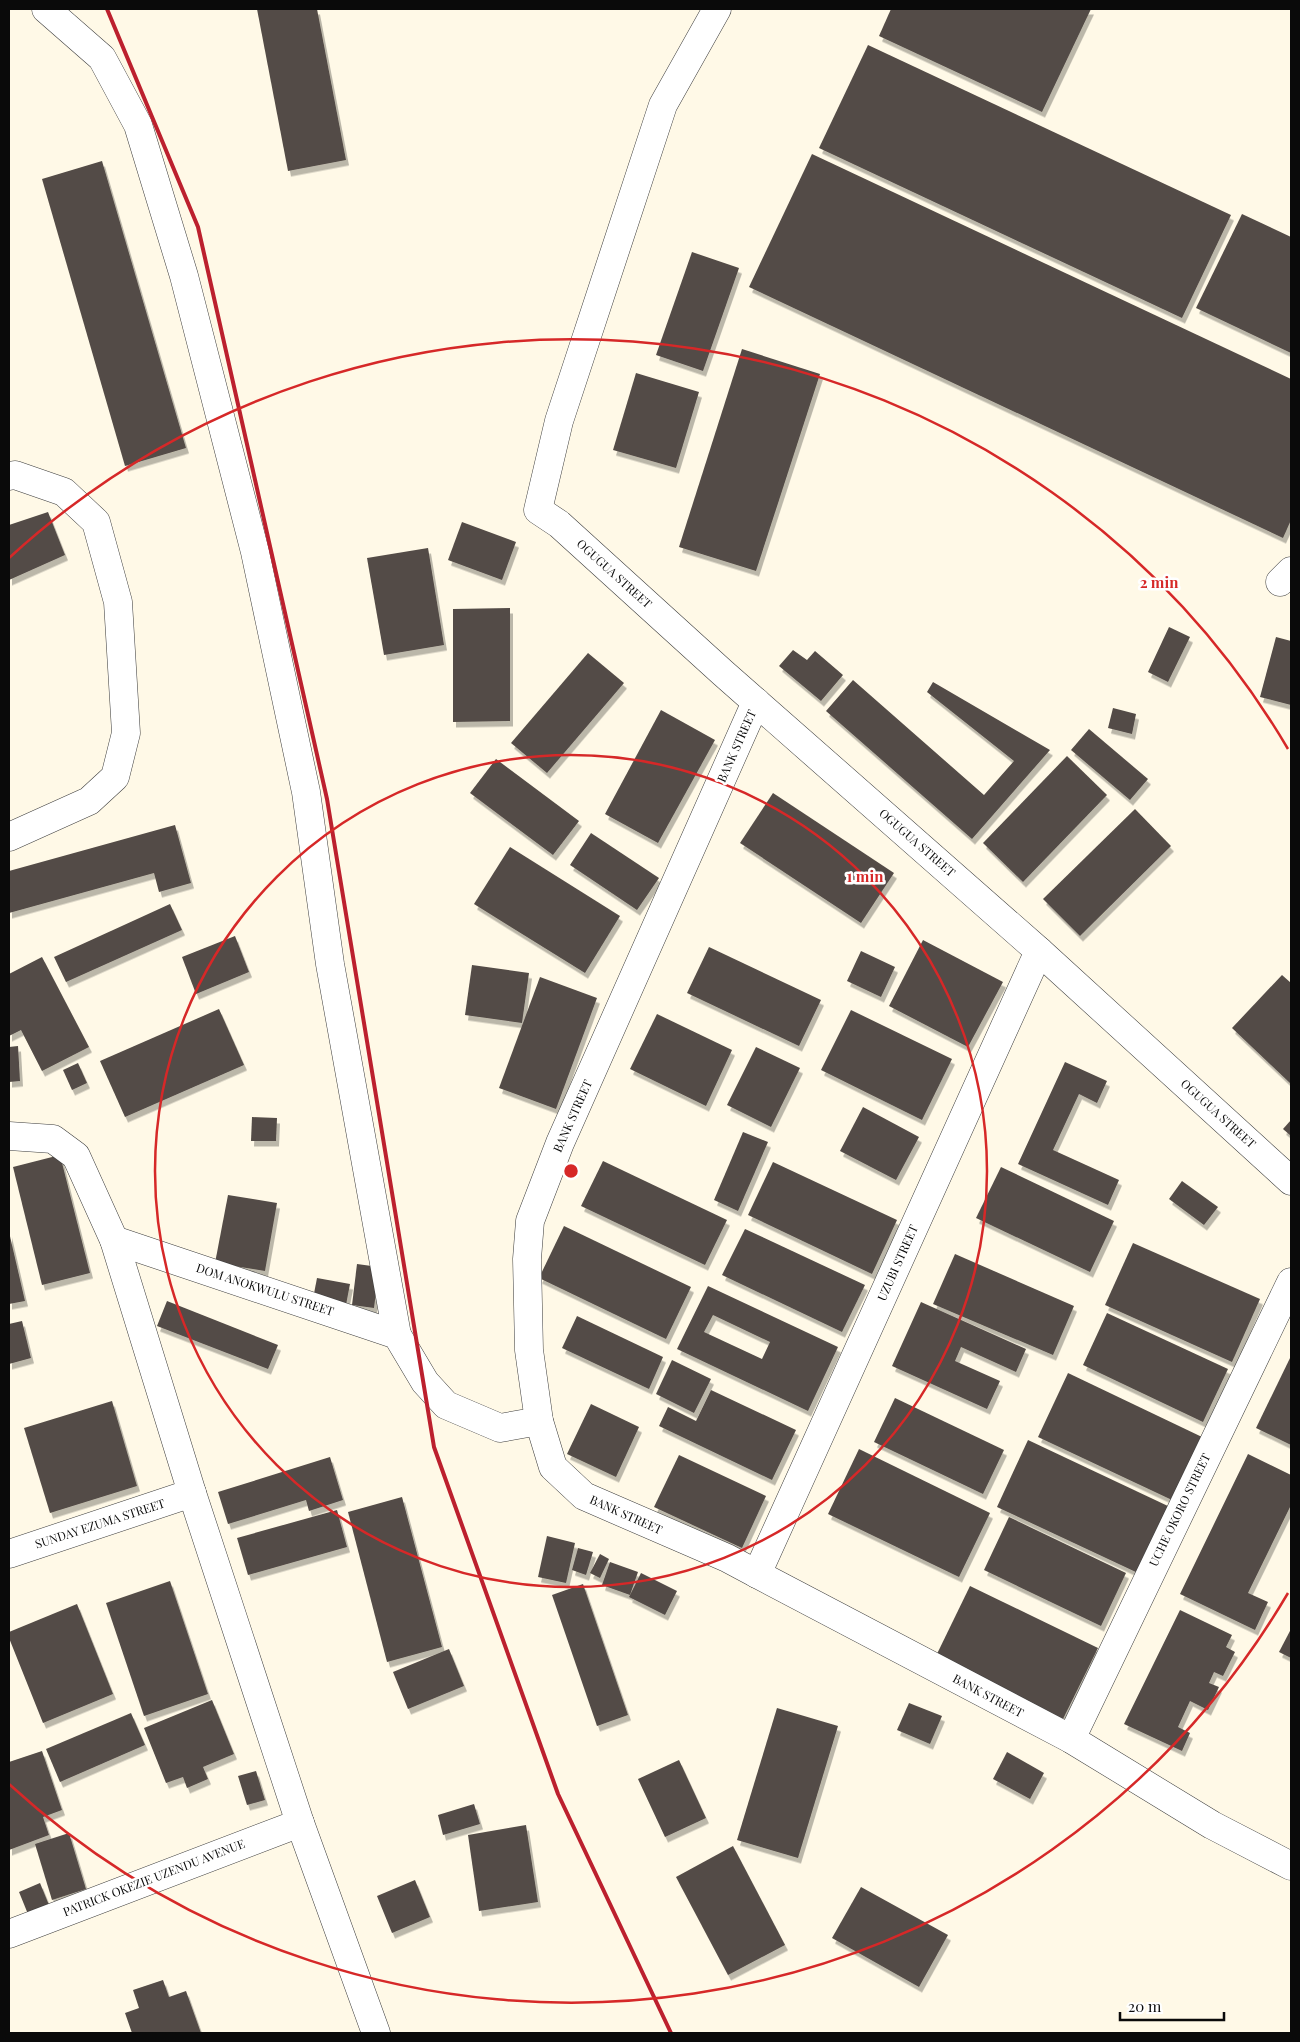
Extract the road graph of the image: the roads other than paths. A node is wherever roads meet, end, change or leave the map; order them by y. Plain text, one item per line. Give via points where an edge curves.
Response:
1 (46, 9) edge
2 (717, 9) edge
3 (9, 476) edge
4 (756, 702) junction
5 (9, 836) edge
6 (1039, 951) junction
7 (9, 1136) edge
8 (1291, 1181) edge
9 (114, 1240) junction
10 (1291, 1282) edge
11 (397, 1335) junction
12 (539, 1421) junction
13 (192, 1493) junction
14 (9, 1554) edge
15 (757, 1574) junction
16 (1071, 1740) junction
17 (300, 1823) junction
18 (1291, 1866) edge
19 (9, 1934) edge
20 (376, 2033) edge

1 - 11 street via 102,58 138,125 184,276 256,552 306,792 330,964
2 - 4 street, OGUGUA STREET via 662,104 559,421 538,510 559,524
3 - 5 street via 15,475 64,492 96,522 118,602 126,733 115,777 89,801
4 - 6 street, OGUGUA STREET
4 - 12 street, BANK STREET via 560,1143 530,1221 527,1258 529,1350
6 - 8 street, OGUGUA STREET
6 - 15 street, UZUBI STREET
7 - 9 street via 52,1139 76,1156
9 - 11 street, DOM ANOKWULU STREET
9 - 13 street
10 - 16 street, UCHE OKORO STREET
11 - 12 street via 425,1382 446,1405 500,1428
12 - 15 street, BANK STREET via 553,1467 584,1496
13 - 14 street, SUNDAY EZUMA STREET
13 - 17 street
15 - 16 street, BANK STREET
16 - 18 street, BANK STREET via 1212,1825
17 - 19 street, PATRICK OKEZIE UZENDU AVENUE
17 - 20 street

